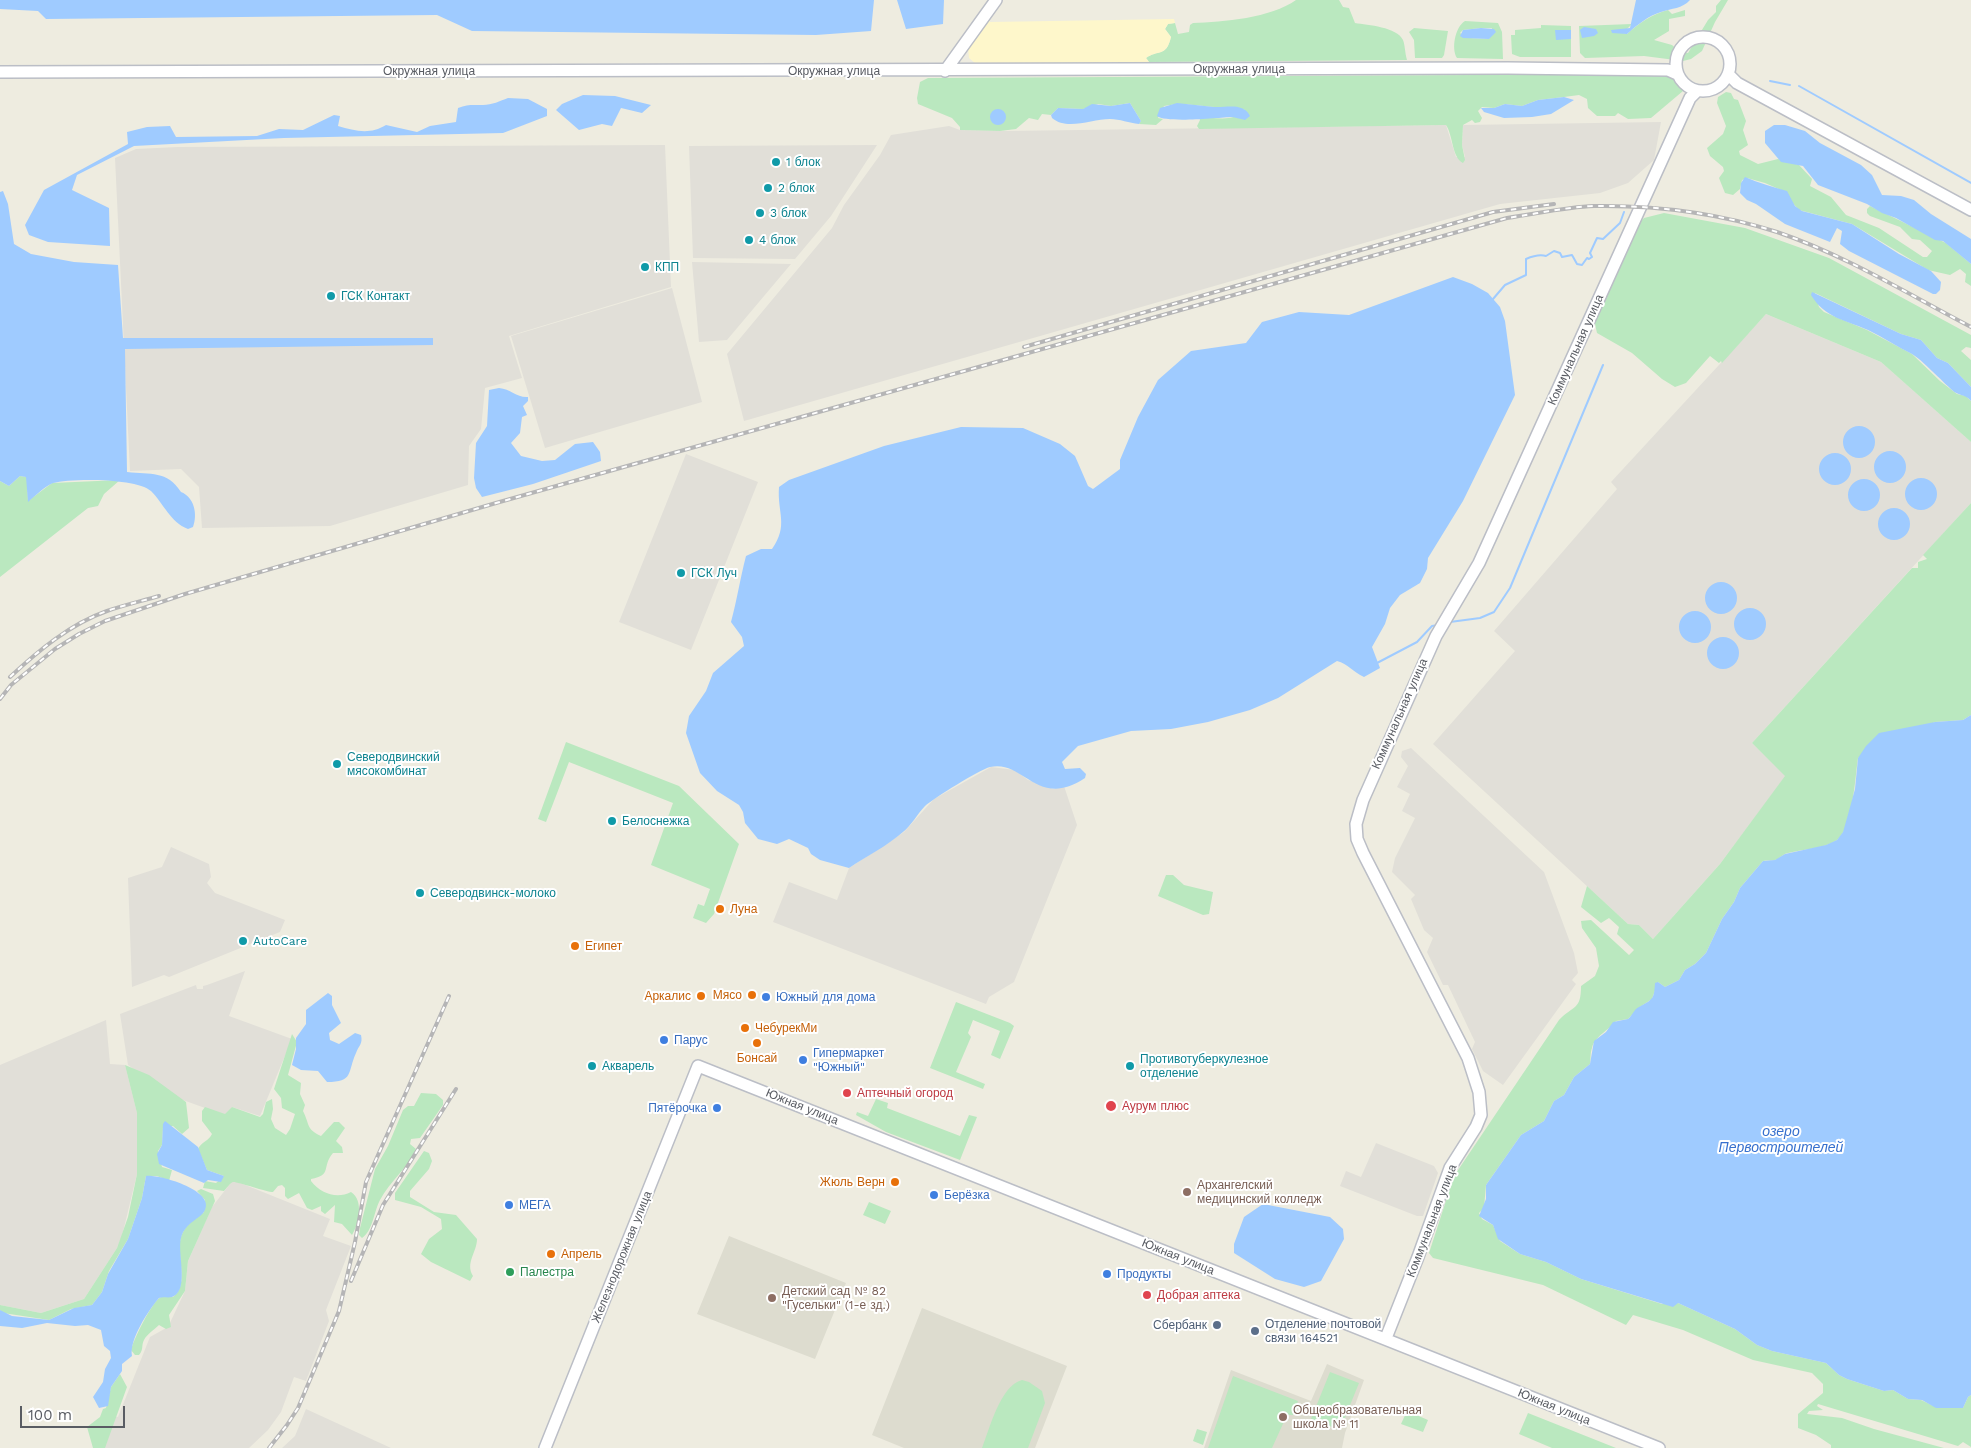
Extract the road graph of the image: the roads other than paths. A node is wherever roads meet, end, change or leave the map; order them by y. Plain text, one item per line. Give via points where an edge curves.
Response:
1 (996, 0) edge
2 (1673, 69) junction
3 (945, 71) junction
4 (0, 72) edge
5 (1726, 78) junction
6 (1692, 92) junction
7 (1971, 210) edge
8 (698, 1066) joint
9 (1386, 1338) junction
10 (545, 1448) edge
11 (1659, 1448) edge

1 - 3 main road
2 - 3 main road, Окружная улица
2 - 5 main road via 1684,44 1701,37 1709,38 1720,43 1729,56
2 - 6 main road
3 - 4 main road, Окружная улица
5 - 6 main road via 1708,91
5 - 7 main road
6 - 9 main road, Коммунальная улица via 1479,563 1436,636 1363,800 1356,824 1363,853 1468,1058 1479,1092 1481,1114 1450,1168
8 - 9 main road, Южная улица
8 - 10 main road, Железнодорожная улица
9 - 11 main road, Южная улица

